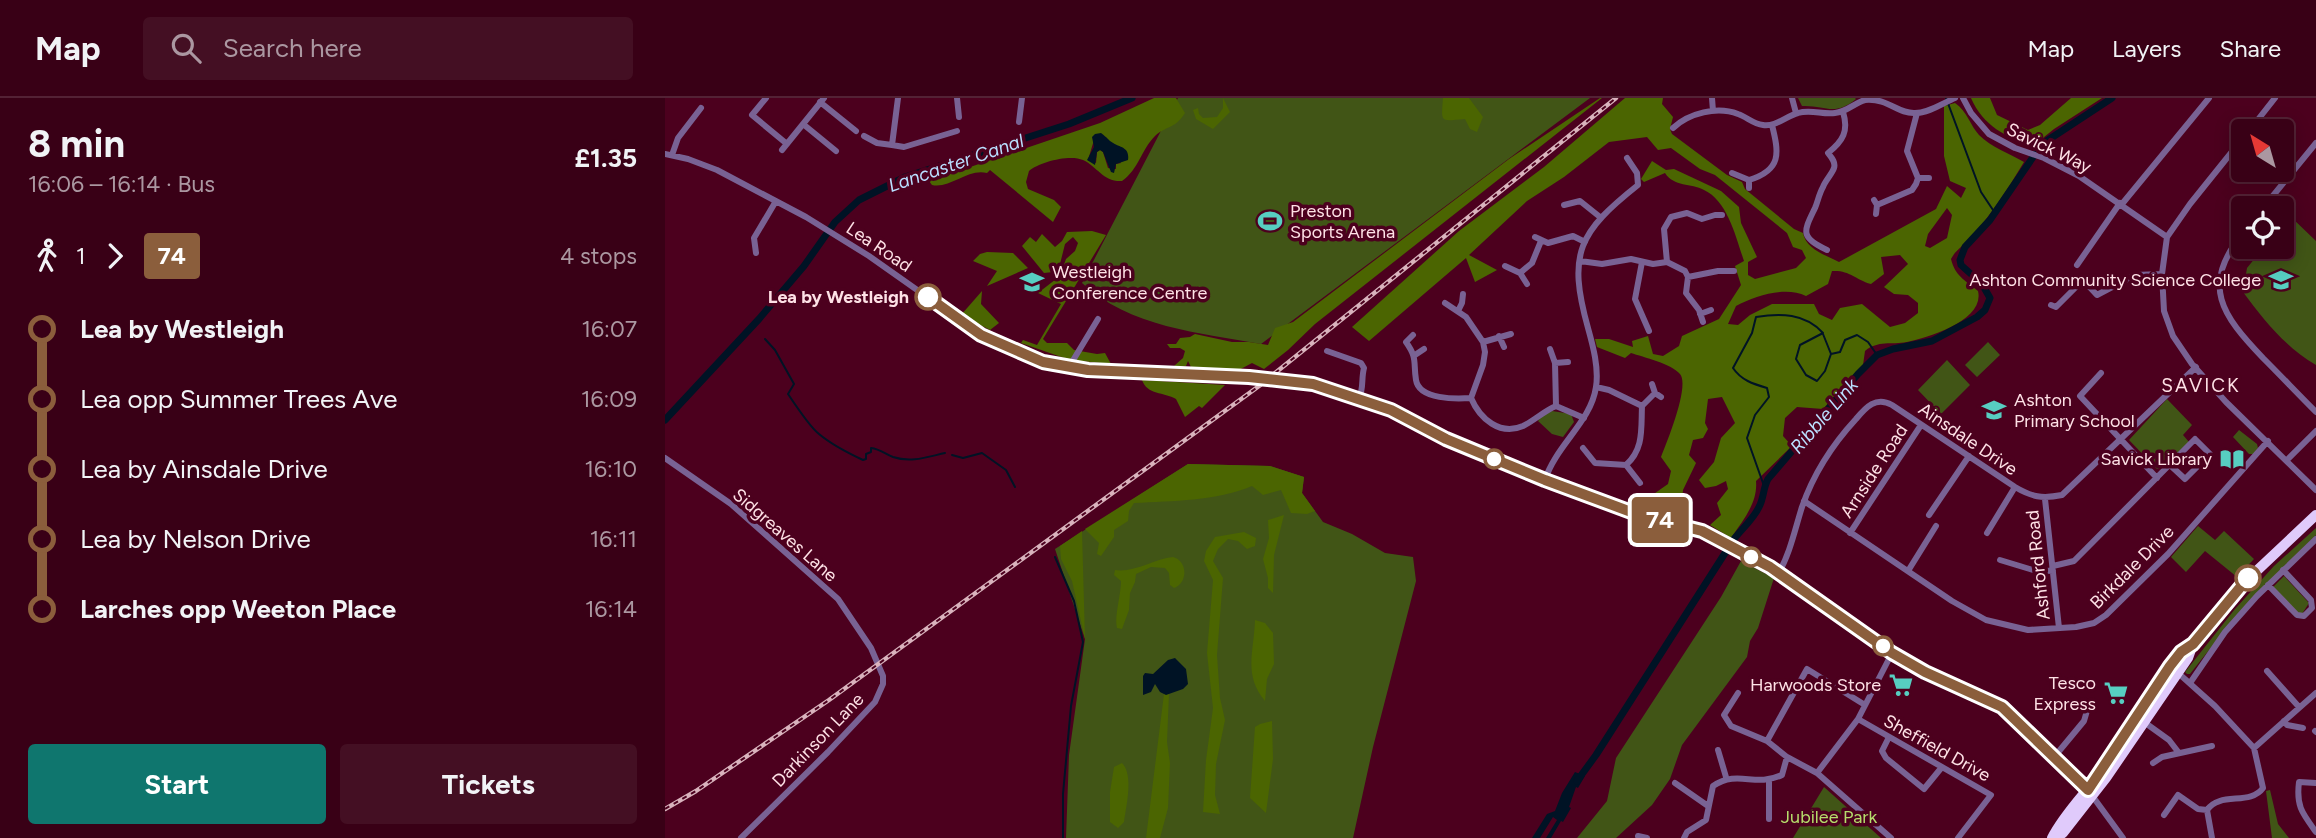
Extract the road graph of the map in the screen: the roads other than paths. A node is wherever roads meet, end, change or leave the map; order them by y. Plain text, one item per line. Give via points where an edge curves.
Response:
1 (766, 98) edge
2 (898, 98) edge
3 (957, 98) edge
4 (1022, 98) edge
5 (1712, 98) edge
6 (1793, 98) edge
7 (1963, 98) edge
8 (2209, 98) edge
9 (2275, 98) edge
10 (1886, 99) edge
11 (1954, 99) edge
12 (822, 100) edge
13 (701, 108) dead end
14 (1713, 111) junction
15 (1843, 112) junction
16 (1796, 113) junction
17 (1917, 113) junction
18 (960, 117) dead end
19 (2258, 119) edge
20 (1019, 122) dead end
21 (803, 124) junction
22 (1772, 125) junction
23 (1674, 128) dead end
24 (856, 131) dead end
25 (957, 131) dead end
26 (947, 134) junction
27 (864, 136) dead end
28 (950, 143) dead end
29 (2316, 143) edge
30 (787, 144) junction
31 (892, 145) junction
32 (782, 150) dead end
33 (836, 151) dead end
34 (668, 155) edge
35 (1627, 158) dead end
36 (2231, 159) edge
37 (2294, 170) edge
38 (1732, 173) dead end
39 (1918, 178) junction
40 (1929, 178) dead end
41 (2284, 182) edge
42 (2273, 196) edge
43 (776, 201) junction
44 (2121, 204) junction
45 (1564, 205) dead end
46 (1876, 214) dead end
47 (1722, 215) dead end
48 (1600, 217) junction
49 (1797, 227) dead end
50 (1805, 228) junction
51 (2167, 237) junction
52 (1585, 242) junction
53 (1827, 250) dead end
54 (2231, 251) edge
55 (756, 253) dead end
56 (1580, 261) junction
57 (1643, 262) junction
58 (1667, 262) junction
59 (2077, 265) dead end
60 (1505, 266) dead end
61 (1734, 271) dead end
62 (1520, 273) junction
63 (2162, 274) junction
64 (1688, 278) junction
65 (1527, 284) dead end
66 (1463, 294) dead end
67 (1445, 303) dead end
68 (2051, 305) dead end
69 (1711, 310) dead end
70 (1458, 311) junction
71 (1700, 314) junction
72 (1098, 319) dead end
73 (1703, 322) dead end
74 (1649, 331) dead end
75 (1511, 334) dead end
76 (1413, 335) dead end
77 (1499, 336) junction
78 (1483, 342) junction
79 (1338, 344) dead end
80 (1504, 346) dead end
81 (1424, 349) dead end
82 (1551, 349) dead end
83 (1327, 351) dead end
84 (1335, 354) junction
85 (1415, 355) junction
86 (1568, 362) dead end
87 (1555, 363) junction
88 (1069, 367) junction
89 (2196, 367) junction
90 (2101, 373) dead end
91 (1651, 384) dead end
92 (1596, 387) junction
93 (1359, 398) junction
94 (1471, 398) junction
95 (1556, 406) junction
96 (1642, 406) junction
97 (2316, 412) edge
98 (1584, 418) junction
99 (1921, 425) junction
100 (2316, 431) edge
101 (2120, 439) junction
102 (2268, 442) junction
103 (1583, 448) dead end
104 (1969, 456) junction
105 (665, 458) edge
106 (2287, 460) junction
107 (1626, 465) junction
108 (2170, 465) junction
109 (2157, 478) junction
110 (1545, 480) junction
111 (1640, 483) dead end
112 (2015, 487) junction
113 (2316, 490) edge
114 (2045, 499) junction
115 (1804, 501) junction
116 (1929, 515) dead end
117 (2316, 515) edge
118 (1936, 526) dead end
119 (1850, 533) junction
120 (1987, 533) dead end
121 (2316, 539) edge
122 (2000, 560) dead end
123 (2053, 568) junction
124 (2283, 570) junction
125 (1908, 571) junction
126 (1778, 574) junction
127 (2267, 585) junction
128 (2059, 628) junction
129 (871, 648) joint
130 (1892, 653) junction
131 (2173, 669) junction
132 (2267, 671) dead end
133 (2190, 682) junction
134 (1738, 693) dead end
135 (2316, 693) edge
136 (2089, 704) dead end
137 (1865, 705) junction
138 (2299, 708) junction
139 (1858, 719) junction
140 (2140, 719) junction
141 (2284, 721) junction
142 (2303, 728) dead end
143 (1889, 737) junction
144 (1766, 741) junction
145 (2212, 746) dead end
146 (2254, 748) junction
147 (1718, 750) dead end
148 (2179, 753) junction
149 (2055, 756) junction
150 (1787, 757) junction
151 (2154, 763) dead end
152 (1942, 767) junction
153 (1817, 773) junction
154 (1726, 777) junction
155 (1769, 781) junction
156 (1675, 783) dead end
157 (2316, 783) edge
158 (2090, 793) junction
159 (1708, 806) junction
160 (2207, 810) junction
161 (2164, 815) dead end
162 (1769, 819) dead end
163 (2316, 832) edge
164 (1638, 836) dead end
165 (741, 838) edge
166 (1647, 838) edge
167 (1683, 838) edge
168 (1891, 838) edge
169 (1958, 838) edge
170 (2054, 838) edge
171 (2123, 838) edge
172 (2212, 838) edge

1 - 30 street via 752,115
2 - 31 street
3 - 18 street
4 - 20 street
5 - 14 street
6 - 16 street
7 - 44 street, Savick Way via 1989,134 2079,176
8 - 44 street
9 - 19 street
10 - 15 street via 1865,100
10 - 17 street
11 - 17 street
12 - 21 street
12 - 24 street
13 - 34 street
14 - 22 street
14 - 23 street via 1681,121
15 - 16 street
15 - 50 street via 1844,137 1825,155 1834,160 1834,168
16 - 22 street
17 - 39 street via 1907,151
21 - 30 street
21 - 33 street
22 - 38 street via 1777,143 1773,167 1749,184
25 - 26 street
26 - 28 street
26 - 31 street via 904,147
27 - 31 street
29 - 37 street
30 - 32 street
34 - 43 street, Lea Road via 717,170
35 - 48 street via 1637,173 1638,185
36 - 51 street
39 - 40 street
39 - 46 street via 1912,190 1875,203
41 - 42 street
43 - 55 street via 754,238
43 - 88 street, Lea Road via 825,227 981,335 1043,362
44 - 51 street, Savick Way
44 - 59 street
45 - 48 street via 1579,198
47 - 58 street via 1671,217 1664,229
48 - 52 street
49 - 50 street
50 - 53 street via 1811,241
51 - 63 street
52 - 56 street
52 - 62 street via 1573,236 1555,243 1538,239 1532,263
54 - 97 street via 2222,272 2227,314 2239,333
56 - 57 street
56 - 92 street via 1579,292 1595,357
57 - 58 street
57 - 74 street via 1635,299
58 - 64 street via 1685,271
60 - 62 street
61 - 64 street
62 - 65 street
63 - 68 street via 2135,275 2097,295 2083,280 2056,307
63 - 89 street via 2167,323
64 - 71 street via 1686,293
66 - 70 street
67 - 70 street
69 - 71 street
70 - 78 street
71 - 73 street
72 - 88 street
75 - 77 street
76 - 85 street via 1406,342
77 - 78 street
77 - 80 street
78 - 94 street via 1483,365
79 - 84 street
81 - 85 street
82 - 87 street
83 - 84 street
84 - 93 street via 1364,368
85 - 94 street via 1420,390 1448,400
86 - 87 street
87 - 95 street
88 - 93 street, Lea Road via 1296,382
89 - 101 street
89 - 102 street
90 - 101 street via 2080,396
91 - 96 street via 1658,395
92 - 96 street
92 - 98 street
93 - 110 street, Lea Road
94 - 95 street via 1482,417 1502,428 1526,425
95 - 98 street
96 - 107 street via 1640,447
98 - 110 street via 1550,463
99 - 104 street, Ainsdale Drive
99 - 115 street, Ainsdale Drive via 1887,402 1871,404 1836,443
99 - 119 street, Arnside Road
100 - 106 street
101 - 109 street
101 - 114 street via 2062,495
102 - 106 street
102 - 128 street, Birkdale Drive via 2168,554 2106,615 2094,623
103 - 107 street via 1595,463
104 - 112 street, Ainsdale Drive
104 - 116 street
105 - 129 street, Sidgreaves Lane via 731,504 838,599
106 - 113 street
107 - 111 street
108 - 108 street via 2196,439 2210,454 2185,479
108 - 109 street
109 - 123 street via 2074,561
110 - 126 street, Lea Road via 1642,516 1702,531
112 - 114 street, Ainsdale Drive
112 - 120 street
114 - 123 street, Ashford Road
115 - 119 street, Birkdale Drive
115 - 126 street, Ainsdale Drive
117 - 131 highway via 2248,579 2181,652
118 - 125 street
119 - 125 street, Birkdale Drive
121 - 124 street
122 - 123 street via 2033,570
123 - 128 street, Ashford Road
124 - 127 street
124 - 127 street via 2311,600 2312,608 2304,616
125 - 128 street, Birkdale Drive via 1986,620 2028,630
126 - 130 street, Lea Road
127 - 133 street via 2225,632
129 - 165 street, Darkinson Lane via 883,684 874,702
130 - 137 street
130 - 149 street, Lea Road via 1943,682 2002,707
131 - 133 street
131 - 140 highway
132 - 138 street
133 - 146 street
134 - 144 street via 1724,715 1731,726
135 - 138 street
136 - 149 street via 2084,721
137 - 139 street
137 - 144 street via 1807,669
138 - 141 street
139 - 143 street, Sheffield Drive
139 - 153 street
140 - 148 street
140 - 158 highway
141 - 142 street
141 - 146 street
143 - 152 street, Sheffield Drive
143 - 152 street via 1882,751 1886,758 1924,789
144 - 150 street
145 - 148 street
146 - 160 street via 2263,788 2253,796 2215,802
147 - 154 street
148 - 151 street
149 - 158 street, Lea Road
150 - 153 street
150 - 155 street via 1782,775
152 - 169 street, Sheffield Drive via 1991,795
153 - 168 street
154 - 155 street
154 - 159 street via 1713,786
155 - 162 street
156 - 159 street
157 - 163 street via 2299,782 2297,795 2297,804
158 - 170 highway via 2063,833
158 - 171 street, Lea Road
159 - 167 street via 1706,820
160 - 161 street via 2178,795
160 - 172 street
164 - 166 street

